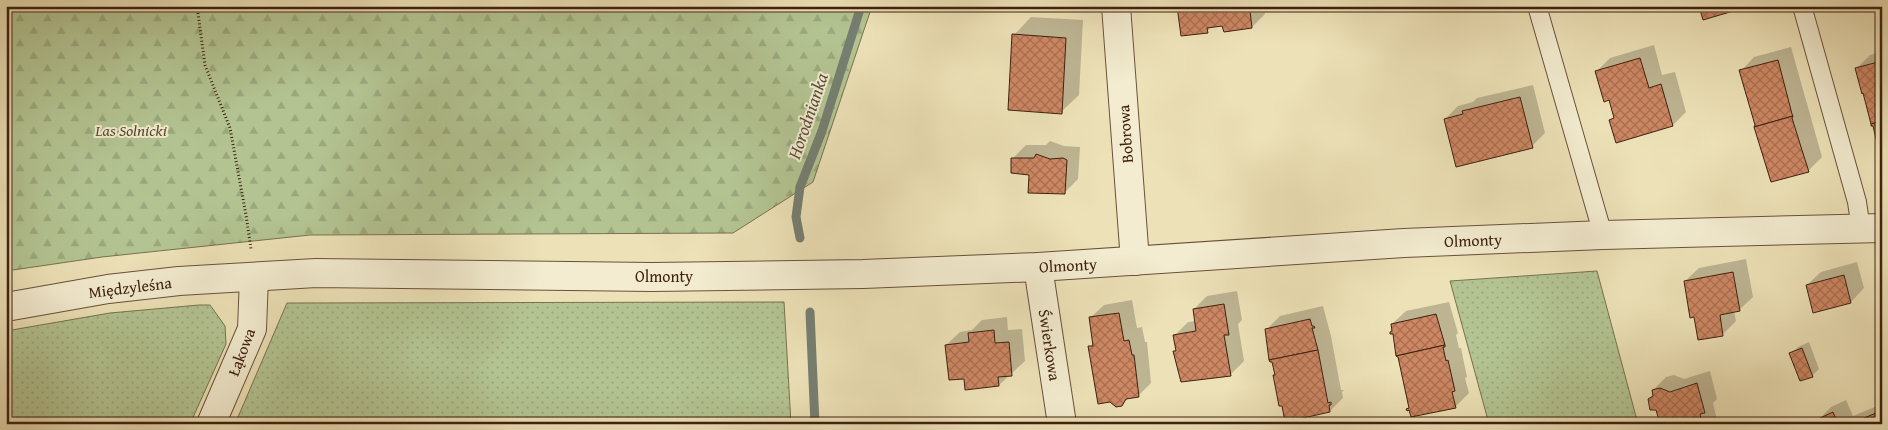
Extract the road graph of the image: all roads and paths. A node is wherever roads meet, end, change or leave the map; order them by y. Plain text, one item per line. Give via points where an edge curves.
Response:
1 (197, 6) edge
2 (1116, 6) edge
3 (1537, 6) edge
4 (1802, 6) edge
5 (1871, 228) edge
6 (1603, 235) junction
7 (1135, 261) junction
8 (1038, 266) junction
9 (254, 277) junction
10 (6, 306) edge
11 (211, 424) edge
12 (1062, 424) edge

1 - 9 path via 205,65 230,128
2 - 7 street, Bobrowa
3 - 6 lane
4 - 5 lane via 1857,202
5 - 6 street, Olmonty
6 - 7 street, Olmonty via 1395,244
7 - 8 street, Olmonty
8 - 9 street, Olmonty via 863,274 652,277 326,273
8 - 12 street, Świerkowa
9 - 10 street, Międzyleśna via 108,289
9 - 11 street, Łąkowa via 252,329

